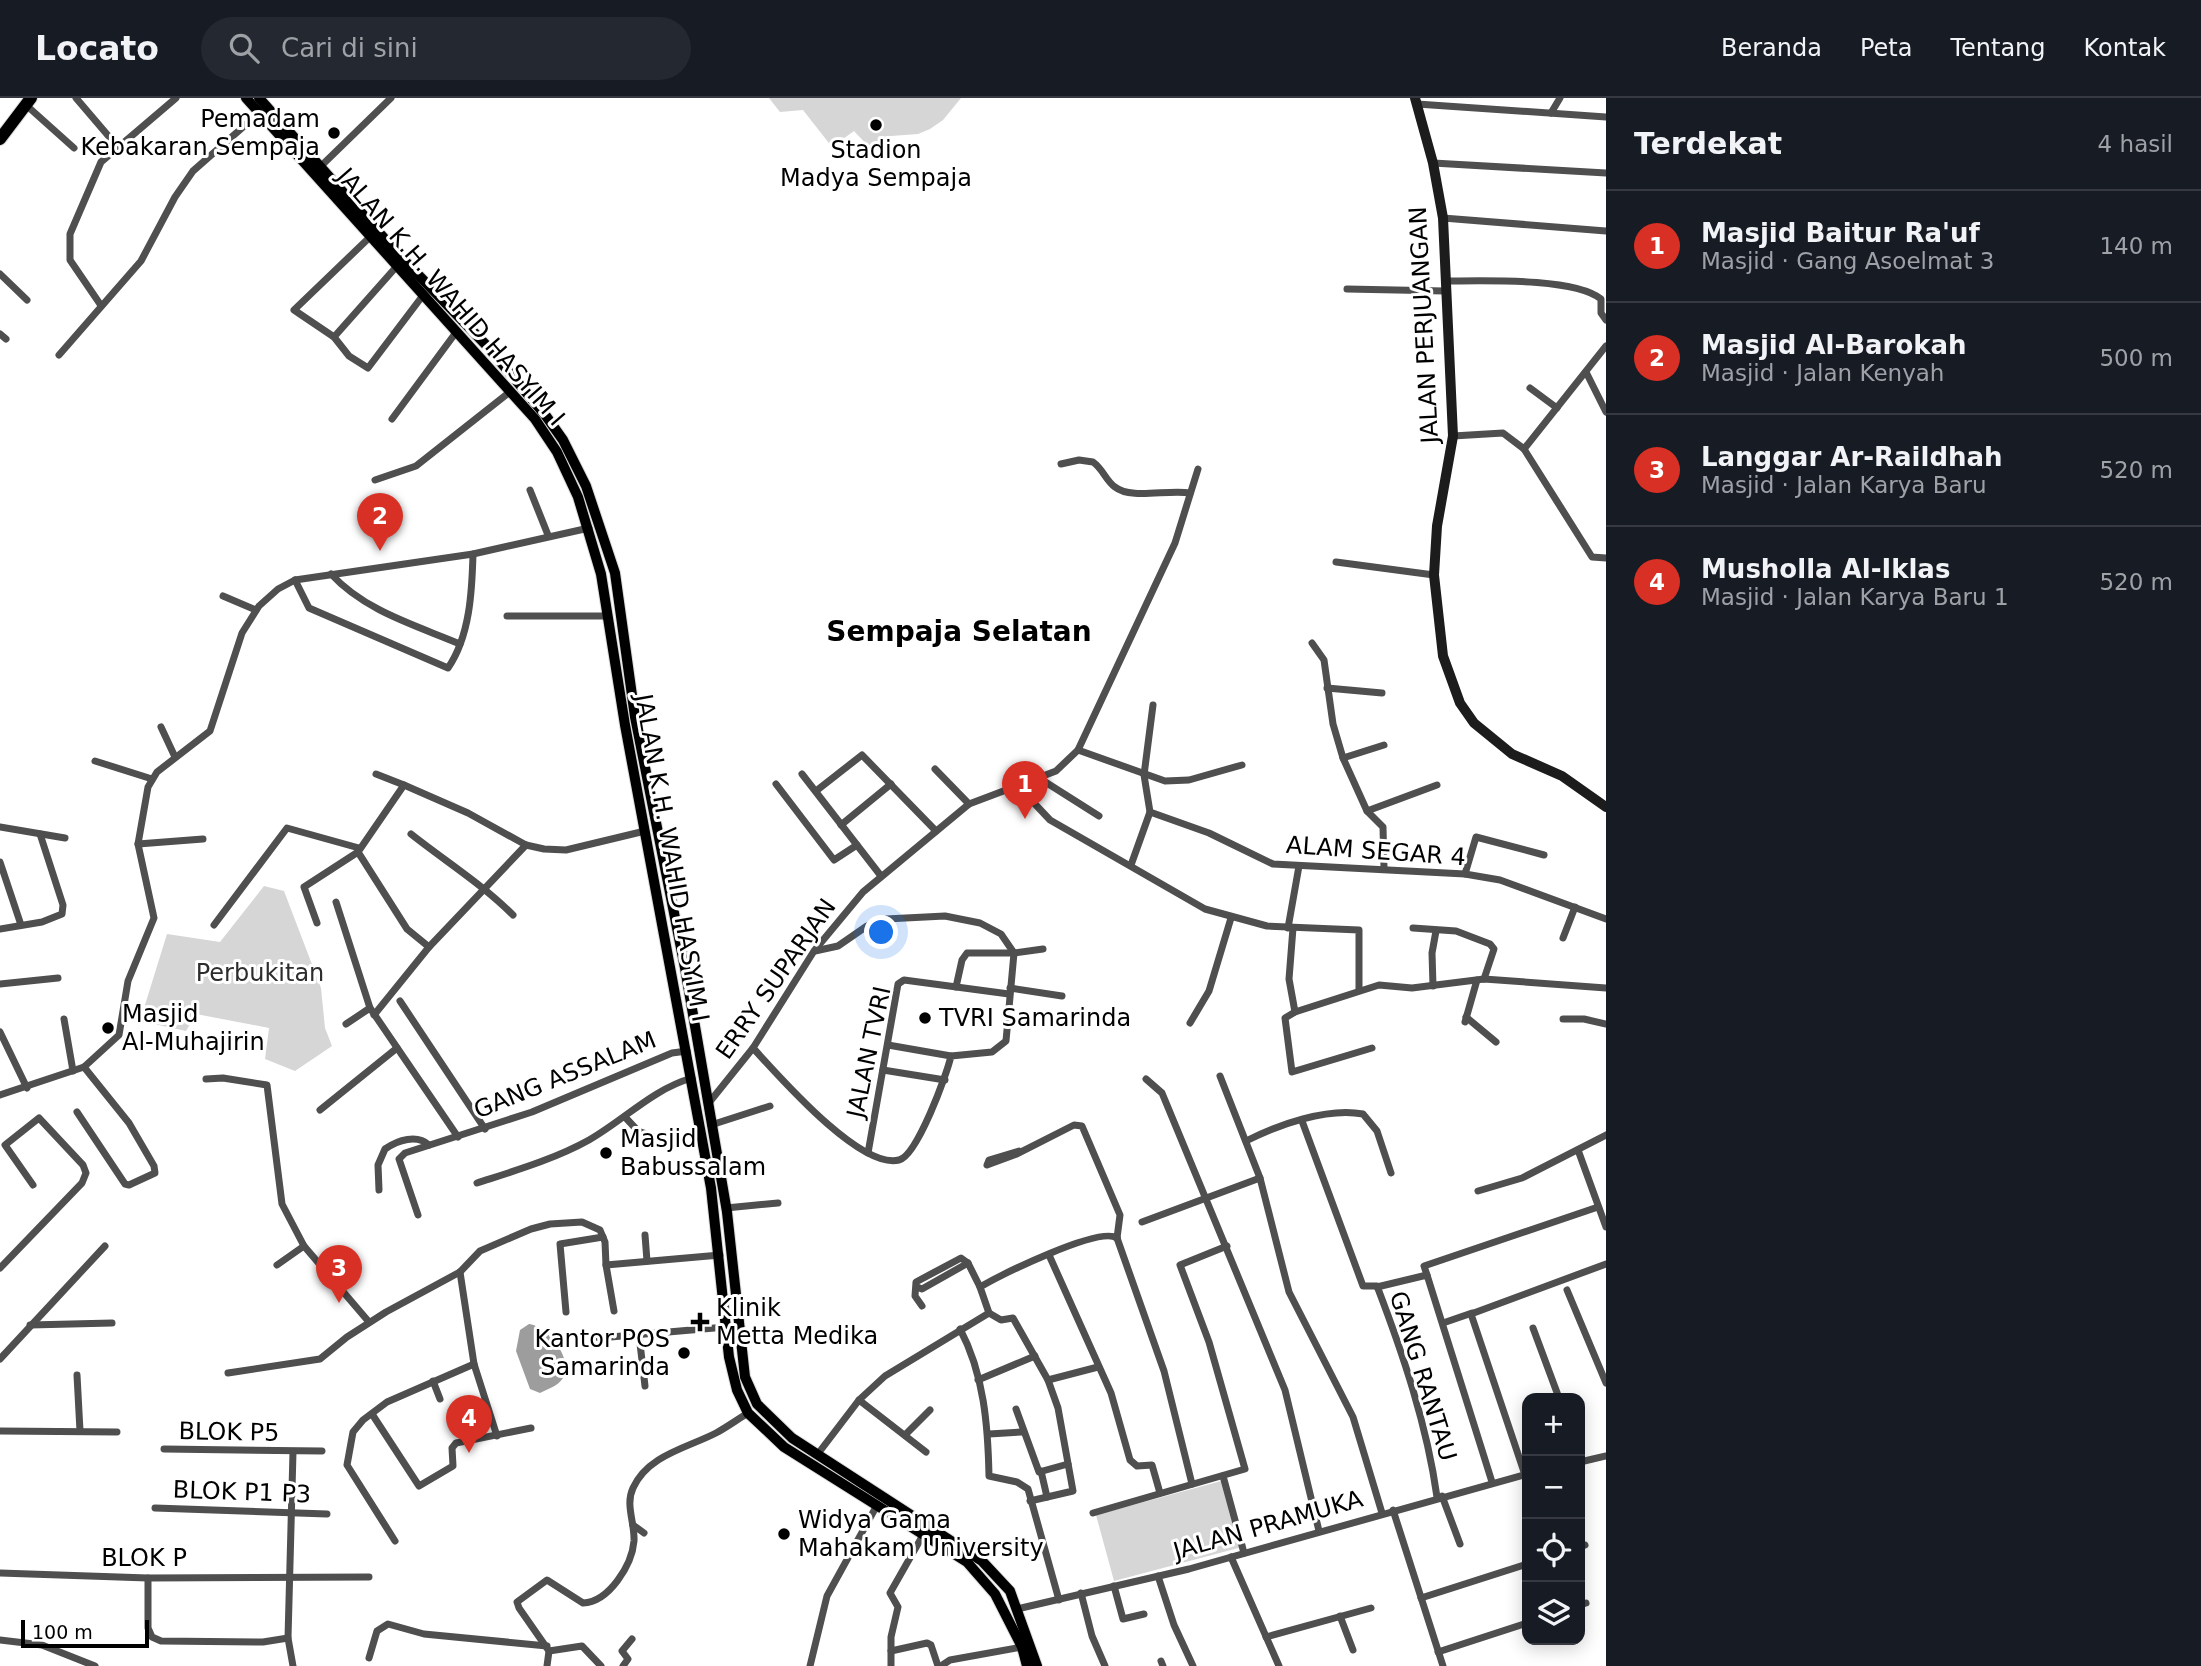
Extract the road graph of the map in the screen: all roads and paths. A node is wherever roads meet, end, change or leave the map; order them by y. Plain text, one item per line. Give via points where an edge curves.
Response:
1 (76, 98) edge
2 (176, 98) edge
3 (246, 98) edge
4 (259, 98) edge
5 (391, 98) edge
6 (1560, 98) edge
7 (29, 101) edge
8 (1416, 101) edge
9 (259, 113) junction
10 (1551, 113) junction
11 (1606, 117) edge
12 (0, 139) edge
13 (117, 146) junction
14 (74, 148) dead end
15 (1433, 163) junction
16 (317, 170) junction
17 (1606, 173) edge
18 (1443, 218) junction
19 (1606, 231) edge
20 (371, 236) junction
21 (397, 266) junction
22 (0, 274) edge
23 (1445, 286) junction
24 (1347, 289) dead end
25 (424, 294) junction
26 (27, 299) dead end
27 (100, 304) junction
28 (1606, 320) edge
29 (465, 334) junction
30 (334, 337) junction
31 (1606, 346) edge
32 (488, 347) junction
33 (59, 355) dead end
34 (478, 355) junction
35 (1586, 372) junction
36 (1530, 388) dead end
37 (511, 391) junction
38 (1557, 408) junction
39 (1606, 412) edge
40 (392, 419) dead end
41 (1453, 436) junction
42 (1524, 449) junction
43 (1061, 464) dead end
44 (1198, 469) dead end
45 (374, 480) dead end
46 (530, 490) dead end
47 (1191, 493) junction
48 (589, 528) junction
49 (548, 535) junction
50 (474, 554) junction
51 (1606, 558) edge
52 (1336, 562) dead end
53 (615, 572) junction
54 (331, 574) junction
55 (601, 574) junction
56 (1434, 575) junction
57 (295, 580) junction
58 (223, 596) dead end
59 (256, 610) junction
60 (507, 616) dead end
61 (608, 616) junction
62 (1312, 643) dead end
63 (460, 644) junction
64 (1327, 688) junction
65 (1382, 693) dead end
66 (1153, 705) dead end
67 (162, 727) dead end
68 (1384, 745) dead end
69 (1078, 750) junction
70 (175, 757) junction
71 (1343, 758) junction
72 (95, 761) dead end
73 (1242, 765) dead end
74 (935, 769) dead end
75 (376, 774) dead end
76 (802, 774) dead end
77 (1144, 775) junction
78 (1039, 778) junction
79 (152, 779) junction
80 (776, 784) dead end
81 (891, 784) junction
82 (404, 785) junction
83 (1017, 785) junction
84 (1437, 785) dead end
85 (816, 791) junction
86 (969, 804) junction
87 (1606, 807) edge
88 (1149, 810) junction
89 (1367, 811) junction
90 (1099, 816) dead end
91 (841, 825) junction
92 (0, 827) edge
93 (645, 831) junction
94 (936, 831) junction
95 (40, 834) junction
96 (411, 834) dead end
97 (65, 838) dead end
98 (203, 839) dead end
99 (138, 844) junction
100 (526, 845) junction
101 (857, 845) junction
102 (359, 850) junction
103 (1544, 855) dead end
104 (0, 863) edge
105 (1131, 865) junction
106 (1300, 866) junction
107 (1384, 868) junction
108 (1465, 874) junction
109 (881, 876) junction
110 (487, 889) junction
111 (336, 902) dead end
112 (1575, 907) junction
113 (513, 915) dead end
114 (1231, 918) junction
115 (1606, 919) edge
116 (317, 923) dead end
117 (21, 925) junction
118 (214, 925) dead end
119 (1291, 928) junction
120 (1413, 928) dead end
121 (0, 929) edge
122 (1436, 931) junction
123 (1563, 938) dead end
124 (429, 947) junction
125 (1043, 949) dead end
126 (814, 951) junction
127 (1014, 953) junction
128 (685, 968) junction
129 (673, 973) junction
130 (58, 978) dead end
131 (1481, 980) junction
132 (0, 984) edge
133 (1433, 986) junction
134 (956, 987) junction
135 (1606, 988) edge
136 (1359, 989) junction
137 (1010, 991) junction
138 (1062, 996) dead end
139 (400, 1001) dead end
140 (372, 1012) junction
141 (1294, 1012) junction
142 (64, 1019) dead end
143 (1563, 1019) dead end
144 (1190, 1023) dead end
145 (346, 1024) dead end
146 (1606, 1024) edge
147 (1, 1037) edge
148 (1496, 1042) dead end
149 (888, 1045) junction
150 (397, 1048) junction
151 (752, 1048) junction
152 (1372, 1048) dead end
153 (687, 1051) junction
154 (951, 1056) junction
155 (84, 1067) junction
156 (883, 1070) junction
157 (73, 1071) junction
158 (1220, 1076) dead end
159 (692, 1078) junction
160 (206, 1079) dead end
161 (1146, 1079) dead end
162 (945, 1080) junction
163 (27, 1088) junction
164 (0, 1096) edge
165 (707, 1105) junction
166 (770, 1106) dead end
167 (320, 1110) dead end
168 (77, 1112) dead end
169 (625, 1117) junction
170 (1302, 1121) junction
171 (711, 1125) junction
172 (485, 1129) junction
173 (1606, 1135) edge
174 (652, 1136) dead end
175 (458, 1137) junction
176 (1246, 1141) junction
177 (429, 1145) junction
178 (1578, 1150) junction
179 (1018, 1151) dead end
180 (868, 1153) junction
181 (1391, 1173) dead end
182 (1260, 1178) junction
183 (477, 1183) dead end
184 (33, 1185) dead end
185 (379, 1190) dead end
186 (1478, 1191) dead end
187 (1205, 1197) junction
188 (778, 1203) dead end
189 (1598, 1207) junction
190 (726, 1208) junction
191 (418, 1215) dead end
192 (1142, 1222) dead end
193 (1606, 1227) edge
194 (645, 1235) dead end
195 (603, 1237) junction
196 (1116, 1238) junction
197 (104, 1246) dead end
198 (304, 1246) junction
199 (1227, 1246) junction
200 (720, 1255) junction
201 (1049, 1255) junction
202 (647, 1261) junction
203 (1606, 1264) edge
204 (277, 1265) dead end
205 (606, 1265) junction
206 (0, 1268) edge
207 (460, 1272) junction
208 (1427, 1275) junction
209 (980, 1287) junction
210 (1377, 1287) junction
211 (1567, 1290) dead end
212 (922, 1306) dead end
213 (614, 1311) dead end
214 (566, 1312) dead end
215 (989, 1313) junction
216 (1472, 1313) junction
217 (369, 1322) junction
218 (112, 1323) dead end
219 (1443, 1323) junction
220 (30, 1325) junction
221 (726, 1327) junction
222 (1533, 1328) dead end
223 (960, 1329) junction
224 (639, 1335) junction
225 (599, 1338) dead end
226 (1035, 1356) junction
227 (0, 1359) edge
228 (474, 1364) junction
229 (1098, 1367) junction
230 (228, 1373) dead end
231 (77, 1375) dead end
232 (978, 1380) junction
233 (1048, 1380) junction
234 (433, 1381) junction
235 (1606, 1383) edge
236 (645, 1386) dead end
237 (1557, 1393) edge
238 (440, 1399) dead end
239 (859, 1400) junction
240 (1016, 1409) dead end
241 (930, 1410) dead end
242 (748, 1413) junction
243 (372, 1414) junction
244 (531, 1428) dead end
245 (0, 1431) edge
246 (80, 1431) junction
247 (117, 1432) dead end
248 (1023, 1432) junction
249 (989, 1434) junction
250 (905, 1435) junction
251 (497, 1436) junction
252 (788, 1443) junction
253 (164, 1449) dead end
254 (322, 1451) dead end
255 (293, 1452) junction
256 (926, 1452) dead end
257 (817, 1455) junction
258 (1606, 1456) edge
259 (1585, 1459) edge
260 (1522, 1462) edge
261 (1068, 1464) junction
262 (1041, 1471) junction
263 (1522, 1475) edge
264 (1223, 1476) junction
265 (1492, 1482) junction
266 (1192, 1484) junction
267 (1160, 1493) junction
268 (1440, 1496) junction
269 (1047, 1497) junction
270 (1030, 1501) junction
271 (876, 1507) junction
272 (156, 1508) dead end
273 (1393, 1510) junction
274 (291, 1511) junction
275 (1093, 1513) dead end
276 (1382, 1513) junction
277 (327, 1514) dead end
278 (634, 1525) junction
279 (1319, 1531) junction
280 (643, 1533) dead end
281 (923, 1535) junction
282 (395, 1541) dead end
283 (1460, 1544) dead end
284 (1244, 1553) junction
285 (1231, 1557) junction
286 (1522, 1566) edge
287 (0, 1573) edge
288 (289, 1576) junction
289 (1158, 1576) junction
290 (369, 1577) dead end
291 (148, 1578) junction
292 (1114, 1586) junction
293 (1081, 1594) junction
294 (1421, 1598) junction
295 (1059, 1600) junction
296 (1371, 1608) dead end
297 (1017, 1609) junction
298 (1144, 1614) dead end
299 (1340, 1616) junction
300 (1522, 1625) edge
301 (1266, 1637) junction
302 (288, 1638) junction
303 (632, 1639) dead end
304 (0, 1640) edge
305 (1021, 1647) junction
306 (548, 1648) junction
307 (1353, 1650) dead end
308 (891, 1651) junction
309 (1438, 1652) junction
310 (369, 1658) dead end
311 (95, 1666) edge
312 (293, 1666) edge
313 (547, 1666) edge
314 (601, 1666) edge
315 (623, 1666) edge
316 (810, 1666) edge
317 (891, 1666) edge
318 (940, 1666) edge
319 (1027, 1666) edge
320 (1037, 1666) edge
321 (1105, 1666) edge
322 (1193, 1666) edge
323 (1279, 1666) edge
324 (1443, 1666) edge

1 - 13 street
2 - 13 street
3 - 9 main road, JALAN K.H. WAHID HASYIM I
4 - 16 main road, JALAN K.H. WAHID HASYIM I
5 - 16 street
6 - 10 street
7 - 12 highway
7 - 14 street
8 - 10 street
8 - 15 street, JALAN PERJUANGAN
9 - 16 main road, JALAN K.H. WAHID HASYIM I
9 - 27 street via 193,171 145,254
10 - 11 street
13 - 27 street via 99,166 70,234 70,260
15 - 17 street
15 - 18 street, JALAN PERJUANGAN
16 - 20 main road, JALAN K.H. WAHID HASYIM I
16 - 29 main road, JALAN K.H. WAHID HASYIM I
18 - 19 street
18 - 23 street, JALAN PERJUANGAN
20 - 21 main road, JALAN K.H. WAHID HASYIM I
20 - 30 street via 294,307 297,314
21 - 25 main road, JALAN K.H. WAHID HASYIM I
21 - 30 street
22 - 26 street
23 - 24 street
23 - 28 street via 1522,281 1589,293 1601,299
23 - 41 street, JALAN PERJUANGAN
25 - 29 main road, JALAN K.H. WAHID HASYIM I
25 - 30 street via 368,368 356,363
27 - 33 street
29 - 32 main road, JALAN K.H. WAHID HASYIM I
29 - 34 main road, JALAN K.H. WAHID HASYIM I
29 - 40 street
31 - 35 street
32 - 34 main road
32 - 53 main road, JALAN K.H. WAHID HASYIM I via 563,440 586,486
34 - 37 main road, JALAN K.H. WAHID HASYIM I
35 - 38 street
35 - 39 street
36 - 38 street
37 - 45 street via 416,466
37 - 48 main road, JALAN K.H. WAHID HASYIM I via 557,452
38 - 42 street
41 - 42 street via 1499,431
41 - 56 street, JALAN PERJUANGAN
42 - 51 street via 1592,557
43 - 47 street via 1093,462 1115,488 1132,495
44 - 47 street, ERRY SUPARJAN
46 - 49 street
47 - 69 street, ERRY SUPARJAN via 1175,543
48 - 49 street
48 - 55 main road, JALAN K.H. WAHID HASYIM I
49 - 50 street
50 - 54 street
50 - 63 street
52 - 56 street
53 - 55 main road
53 - 128 main road, JALAN K.H. WAHID HASYIM I via 635,717
54 - 57 street
54 - 63 street via 364,603
55 - 61 main road, JALAN K.H. WAHID HASYIM I
56 - 87 street, JALAN PERJUANGAN via 1443,656 1460,703 1474,723 1513,754 1562,776
57 - 59 street
57 - 63 street via 309,608 444,668 450,667
58 - 59 street
59 - 70 street via 242,633 210,731
60 - 61 street
61 - 93 main road, JALAN K.H. WAHID HASYIM I
62 - 64 street via 1322,653
64 - 65 street
64 - 71 street
66 - 77 street
67 - 70 street
68 - 71 street
69 - 77 street
69 - 78 street, ERRY SUPARJAN via 1060,769
70 - 79 street
71 - 89 street
72 - 79 street
73 - 77 street via 1189,780 1166,781
74 - 86 street
75 - 82 street
76 - 85 street
77 - 88 street
78 - 83 street, ERRY SUPARJAN
78 - 90 street
79 - 99 street
80 - 101 street via 834,860
81 - 85 street via 862,755
81 - 91 street
81 - 94 street
82 - 100 street
82 - 102 street
83 - 86 street, ERRY SUPARJAN
83 - 105 street via 1050,820
84 - 89 street
85 - 91 street
86 - 94 street, ERRY SUPARJAN
88 - 105 street
88 - 106 street, ALAM SEGAR 4 via 1273,864
89 - 107 street via 1383,827
91 - 101 street
92 - 95 street
93 - 100 street via 566,850
93 - 129 main road, JALAN K.H. WAHID HASYIM I
94 - 109 street, ERRY SUPARJAN
95 - 97 street
95 - 117 street via 62,914
96 - 110 street
98 - 99 street
99 - 155 street via 154,918 128,981 119,1034
100 - 110 street
101 - 109 street
102 - 116 street via 304,887
102 - 118 street via 287,828
102 - 124 street via 407,929
103 - 108 street via 1476,836
104 - 117 street
105 - 114 street via 1194,904
106 - 107 street, ALAM SEGAR 4
106 - 119 street
107 - 108 street, ALAM SEGAR 4
108 - 112 street, ALAM SEGAR 4 via 1500,880
109 - 126 street, ERRY SUPARJAN
110 - 113 street
110 - 124 street
111 - 140 street
112 - 115 street, ALAM SEGAR 4
112 - 123 street
114 - 119 street
114 - 144 street via 1209,991
117 - 121 street
119 - 136 street via 1359,930
119 - 141 street via 1289,979
120 - 122 street
122 - 131 street via 1456,931 1492,945
122 - 133 street
124 - 140 street
125 - 127 street
126 - 127 street via 838,946 886,919 945,916 980,923 1001,934
126 - 151 street, ERRY SUPARJAN
127 - 134 street via 967,953
127 - 137 street
128 - 129 main road
128 - 165 main road, JALAN K.H. WAHID HASYIM I
129 - 153 main road, JALAN K.H. WAHID HASYIM I
130 - 132 street
131 - 133 street
131 - 135 street
131 - 148 street via 1465,1019
133 - 136 street
134 - 137 street, JALAN TVRI
134 - 149 street, JALAN TVRI via 901,982
136 - 141 street
137 - 138 street, JALAN TVRI
137 - 154 street via 1006,1041 992,1052
139 - 172 street
140 - 145 street
140 - 150 street
141 - 152 street via 1284,1024 1292,1072
142 - 157 street
143 - 146 street
147 - 163 street
149 - 154 street
149 - 156 street, JALAN TVRI
150 - 167 street
150 - 175 street
151 - 165 street, ERRY SUPARJAN
151 - 180 street via 794,1093
153 - 159 main road, JALAN K.H. WAHID HASYIM I
153 - 172 street, GANG ASSALAM via 672,1053
154 - 162 street
155 - 157 street
155 - 168 street via 129,1123 155,1173 125,1184
156 - 162 street
156 - 180 street, JALAN TVRI
157 - 163 street
158 - 176 street
159 - 169 street via 669,1085
159 - 200 main road, JALAN K.H. WAHID HASYIM I
160 - 198 street via 268,1087 280,1193
161 - 187 street via 1163,1093
162 - 180 street via 904,1158 886,1160
163 - 164 street
165 - 171 main road, JALAN K.H. WAHID HASYIM I
166 - 171 street
169 - 174 street via 638,1131
169 - 183 street via 587,1141
170 - 176 street via 1277,1126
170 - 181 street via 1356,1112 1368,1117
170 - 210 street, GANG RANTAU via 1363,1286
171 - 190 main road, JALAN K.H. WAHID HASYIM I
172 - 175 street, GANG ASSALAM
173 - 178 street
175 - 177 street, GANG ASSALAM
176 - 182 street
177 - 185 street via 420,1139 407,1140 385,1149 378,1165
177 - 191 street via 399,1159
178 - 186 street via 1514,1181
178 - 189 street
179 - 196 street via 1074,1125 1082,1126 1120,1215
182 - 187 street
182 - 276 street via 1289,1292 1353,1417
184 - 206 street via 5,1145 39,1118 86,1173 82,1183
187 - 192 street
187 - 199 street
188 - 190 street
189 - 193 street
189 - 208 street via 1424,1266
190 - 252 main road, JALAN K.H. WAHID HASYIM I via 745,1377 757,1404
194 - 202 street
195 - 205 street
195 - 207 street via 600,1230 582,1222 550,1224 481,1251
195 - 214 street via 560,1244
196 - 201 street via 1104,1235
196 - 266 street via 1164,1371
197 - 220 street
198 - 204 street
198 - 217 street
199 - 264 street via 1180,1265 1209,1342 1245,1469
199 - 279 street via 1285,1390
200 - 202 street
200 - 221 main road, JALAN K.H. WAHID HASYIM I
201 - 209 street
201 - 229 street
202 - 205 street
203 - 216 street
205 - 213 street
207 - 217 street
207 - 228 street
208 - 210 street
208 - 219 street
209 - 212 street via 961,1258 916,1282 915,1296
209 - 215 street
210 - 268 street, GANG RANTAU via 1408,1375
211 - 235 street
215 - 223 street
215 - 226 street via 1001,1320 1013,1318
216 - 219 street
216 - 260 street
217 - 230 street via 315,1361
218 - 220 street
219 - 265 street
220 - 227 street
221 - 224 street
221 - 242 main road, JALAN K.H. WAHID HASYIM I via 737,1390
222 - 237 street
223 - 232 street
223 - 239 street via 885,1376
224 - 225 street
224 - 236 street
226 - 232 street
226 - 233 street
228 - 234 street
228 - 251 street
229 - 233 street
229 - 267 street via 1111,1393 1129,1460 1137,1466 1152,1465
231 - 246 street
232 - 249 street
233 - 261 street via 1063,1423
234 - 238 street
234 - 243 street
239 - 250 street
239 - 257 street
240 - 248 street
241 - 250 street
242 - 252 main road, JALAN K.H. WAHID HASYIM I
242 - 278 street via 650,1466 629,1497
243 - 251 street via 419,1486 453,1466 456,1443
243 - 282 street via 353,1432 347,1465
244 - 251 street
245 - 246 street
246 - 247 street
248 - 249 street
248 - 262 street
249 - 270 street via 989,1476 1017,1482 1028,1489
250 - 256 street
252 - 257 main road, JALAN K.H. WAHID HASYIM I
252 - 271 main road, JALAN K.H. WAHID HASYIM I
253 - 255 street, BLOK P5
254 - 255 street, BLOK P5
255 - 274 street
257 - 297 main road, JALAN K.H. WAHID HASYIM I via 982,1561 1010,1591
258 - 259 street
261 - 262 street
261 - 269 street via 1073,1491
262 - 269 street
263 - 265 street, JALAN PRAMUKA
264 - 266 street
264 - 284 street
265 - 268 street, JALAN PRAMUKA
266 - 267 street
267 - 275 street
268 - 273 street, JALAN PRAMUKA
268 - 283 street, GANG RANTAU
269 - 270 street
270 - 295 street
271 - 281 main road, JALAN K.H. WAHID HASYIM I
271 - 316 street via 833,1581
272 - 274 street, BLOK P1 P3
273 - 276 street, JALAN PRAMUKA
273 - 294 street
274 - 277 street, BLOK P1 P3
274 - 288 street
276 - 279 street, JALAN PRAMUKA
278 - 280 street
278 - 306 street via 627,1565 613,1585 593,1601 583,1604 547,1580 517,1602
279 - 284 street, JALAN PRAMUKA
281 - 305 main road, JALAN K.H. WAHID HASYIM I via 974,1569 995,1594
281 - 308 street via 891,1591 898,1607
284 - 285 street, JALAN PRAMUKA
285 - 289 street, JALAN PRAMUKA
285 - 301 street
286 - 294 street
287 - 291 street, BLOK P
288 - 290 street, BLOK P
288 - 291 street, BLOK P
288 - 302 street
289 - 292 street, JALAN PRAMUKA
289 - 322 street
291 - 302 street via 148,1628 161,1642
292 - 293 street, JALAN PRAMUKA
292 - 298 street via 1123,1619
293 - 295 street, JALAN PRAMUKA
293 - 321 street
294 - 309 street
295 - 297 street, JALAN PRAMUKA
296 - 299 street
297 - 320 main road, JALAN K.H. WAHID HASYIM I
299 - 301 street
299 - 307 street
300 - 309 street
301 - 323 street
302 - 312 street
303 - 315 street via 622,1651 628,1659
304 - 311 street via 42,1645
305 - 318 street via 950,1660
305 - 319 main road, JALAN K.H. WAHID HASYIM I
306 - 310 street via 424,1634 388,1624 377,1631
306 - 313 street
306 - 314 street via 582,1646
308 - 317 street
308 - 318 street via 927,1643
309 - 324 street

